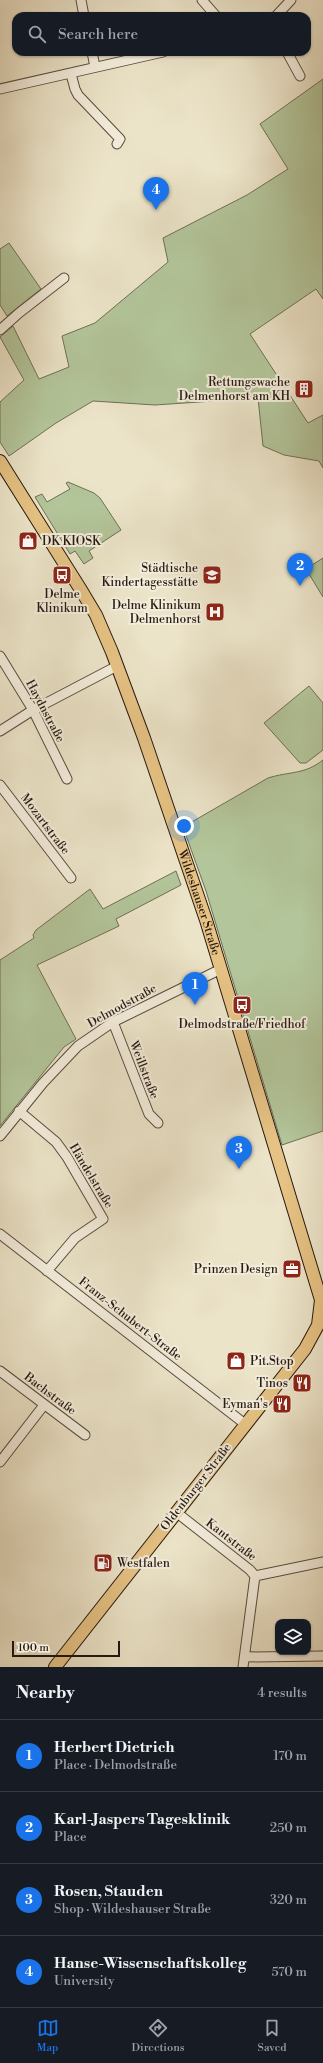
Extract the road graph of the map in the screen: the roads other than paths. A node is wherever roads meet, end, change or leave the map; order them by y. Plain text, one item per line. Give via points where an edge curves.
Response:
1 (81, 0) edge
2 (202, 0) edge
3 (291, 0) edge
4 (83, 12) edge
5 (212, 12) edge
6 (280, 12) edge
7 (93, 56) edge
8 (146, 56) edge
9 (289, 56) edge
10 (95, 68) junction
11 (71, 74) junction
12 (300, 76) dead end
13 (0, 89) edge
14 (117, 144) dead end
15 (64, 278) dead end
16 (0, 330) edge
17 (0, 461) edge
18 (0, 656) edge
19 (117, 666) junction
20 (33, 710) junction
21 (0, 731) edge
22 (67, 779) dead end
23 (0, 784) edge
24 (71, 878) dead end
25 (221, 968) junction
26 (113, 1022) junction
27 (20, 1111) junction
28 (158, 1124) dead end
29 (0, 1136) edge
30 (0, 1234) edge
31 (47, 1271) junction
32 (322, 1300) edge
33 (321, 1318) edge
34 (0, 1371) edge
35 (44, 1405) junction
36 (245, 1424) junction
37 (85, 1435) dead end
38 (0, 1462) edge
39 (176, 1512) junction
40 (323, 1562) edge
41 (254, 1576) junction
42 (323, 1656) edge
43 (244, 1657) junction
44 (55, 1667) edge
45 (243, 1667) edge

1 - 4 street
2 - 5 street
3 - 6 street
7 - 10 street
8 - 10 street
9 - 12 street
10 - 11 street
11 - 13 street
11 - 14 street via 78,95 120,139
15 - 16 street
17 - 19 main road, Wildeshauser Straße via 96,615
18 - 20 street, Haydnstraße
19 - 20 street
19 - 25 main road, Wildeshauser Straße via 144,738
20 - 21 street
20 - 22 street, Haydnstraße
23 - 24 street, Mozartstraße
25 - 26 street, Delmodstraße
25 - 32 main road, Wildeshauser Straße
26 - 27 street, Delmodstraße via 78,1046
26 - 28 street, Weillstraße via 149,1114
27 - 29 street, Delmodstraße
27 - 31 street, Händelstraße via 56,1142 103,1219 75,1238
30 - 31 street, Franz-Schubert-Straße
31 - 36 street, Franz-Schubert-Straße
32 - 33 main road, Oldenburger Straße
33 - 36 main road, Oldenburger Straße via 305,1349
34 - 35 street, Bachstraße
35 - 37 street, Bachstraße
35 - 38 street
36 - 39 main road, Oldenburger Straße
39 - 41 street, Kantstraße via 250,1570
39 - 44 main road, Oldenburger Straße
40 - 41 street
41 - 43 street, Kantstraße
42 - 43 street
43 - 45 street, Kantstraße

